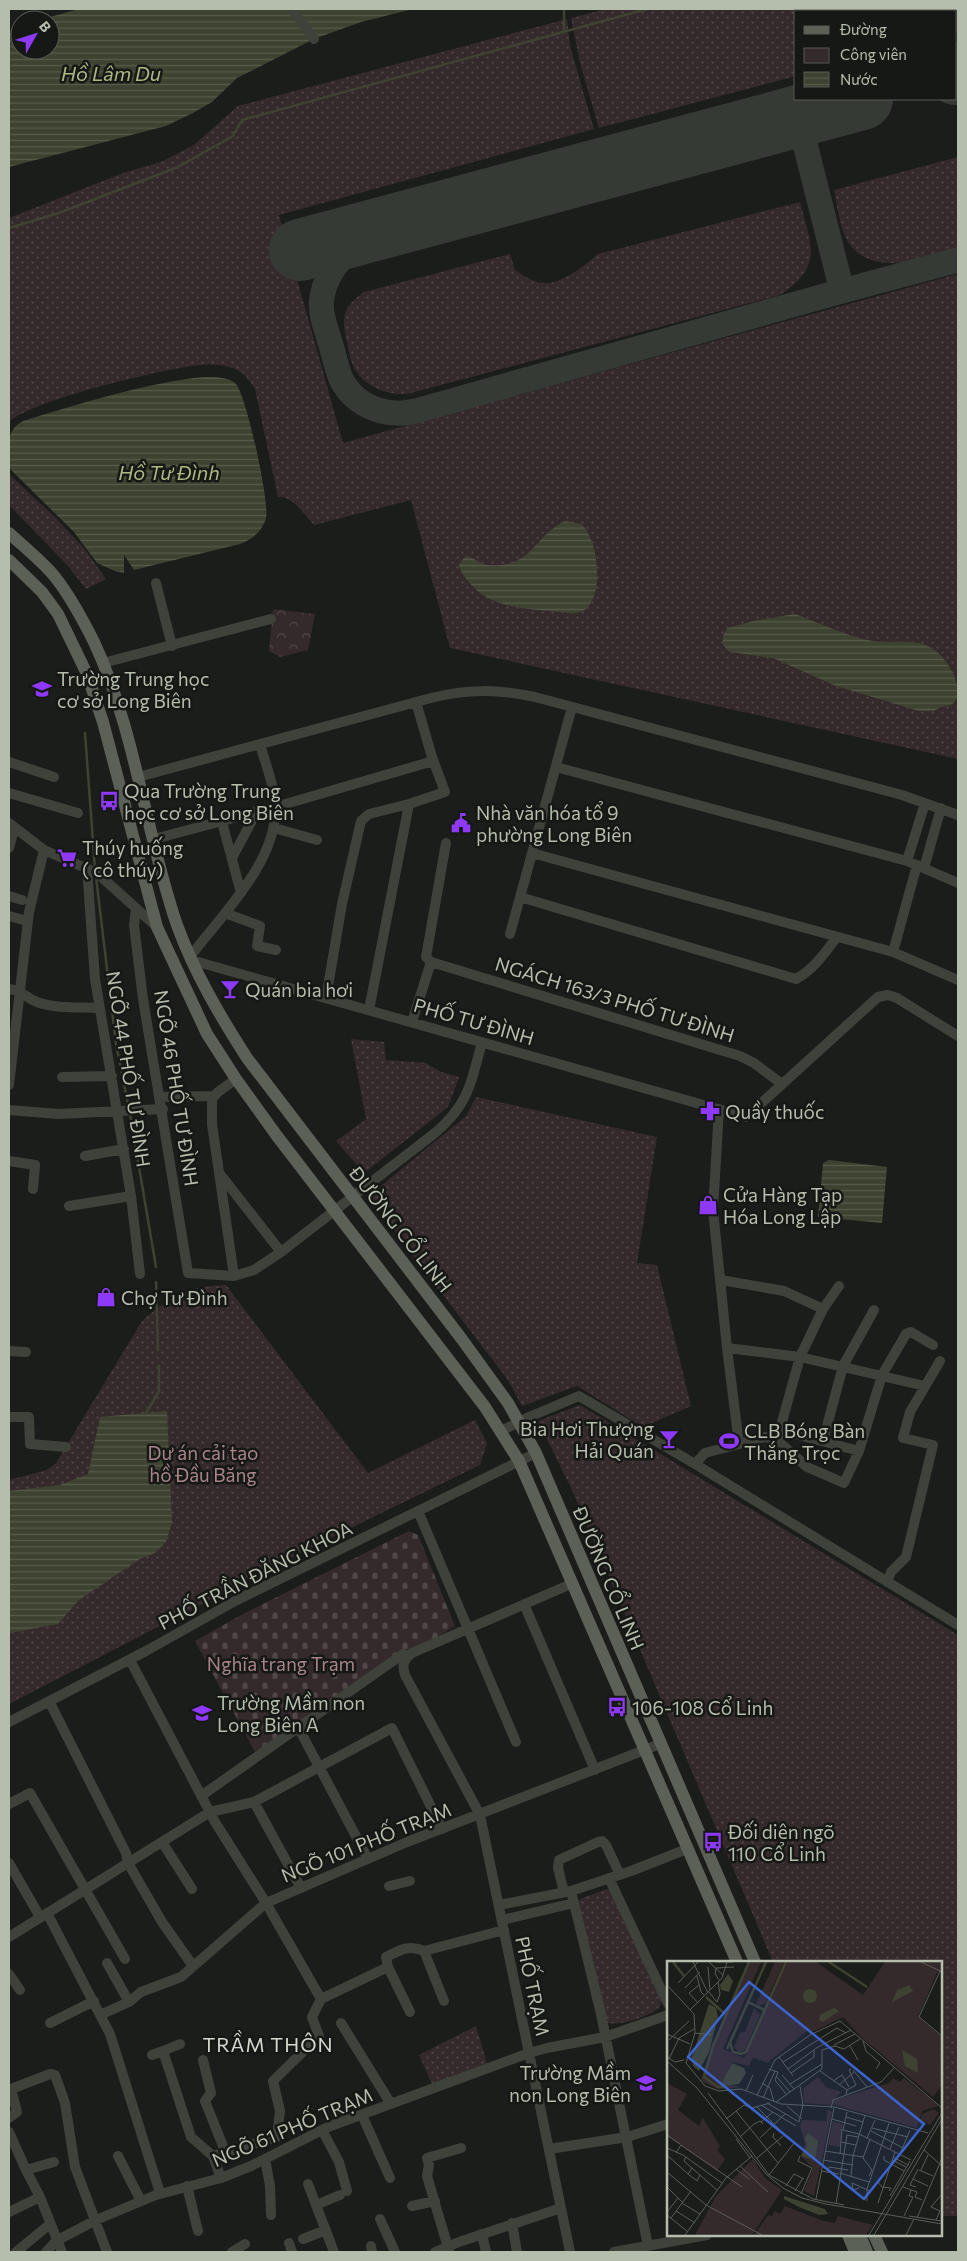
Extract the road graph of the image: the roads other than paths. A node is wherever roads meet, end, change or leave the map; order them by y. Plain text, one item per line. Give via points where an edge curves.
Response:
1 (292, 9) edge
2 (314, 39) dead end
3 (9, 533) edge
4 (9, 560) edge
5 (156, 582) dead end
6 (271, 619) dead end
7 (172, 646) junction
8 (103, 663) junction
9 (416, 702) junction
10 (572, 707) junction
11 (123, 716) junction
12 (103, 722) junction
13 (260, 744) junction
14 (432, 757) junction
15 (9, 762) edge
16 (556, 767) junction
17 (54, 777) dead end
18 (138, 777) junction
19 (9, 793) edge
20 (925, 803) junction
21 (409, 804) junction
22 (275, 808) junction
23 (941, 808) junction
24 (78, 813) dead end
25 (256, 813) junction
26 (958, 815) edge
27 (222, 822) junction
28 (274, 828) junction
29 (11, 831) edge
30 (154, 839) junction
31 (317, 840) dead end
32 (446, 843) dead end
33 (9, 848) edge
34 (44, 850) junction
35 (532, 853) junction
36 (232, 858) junction
37 (916, 865) junction
38 (91, 870) junction
39 (958, 884) edge
40 (241, 893) junction
41 (9, 896) edge
42 (520, 897) junction
43 (22, 900) dead end
44 (136, 908) junction
45 (225, 914) junction
46 (9, 916) edge
47 (27, 921) junction
48 (157, 927) junction
49 (510, 934) dead end
50 (836, 938) junction
51 (276, 950) dead end
52 (893, 952) junction
53 (191, 958) junction
54 (431, 962) junction
55 (958, 980) edge
56 (9, 988) edge
57 (20, 990) junction
58 (326, 998) junction
59 (100, 1008) junction
60 (369, 1010) junction
61 (412, 1022) junction
62 (957, 1034) edge
63 (482, 1042) junction
64 (112, 1076) junction
65 (62, 1077) dead end
66 (236, 1080) junction
67 (782, 1084) junction
68 (9, 1085) edge
69 (214, 1096) junction
70 (161, 1097) junction
71 (719, 1108) junction
72 (163, 1109) junction
73 (9, 1110) edge
74 (120, 1111) junction
75 (124, 1149) junction
76 (85, 1156) dead end
77 (9, 1161) edge
78 (220, 1174) junction
79 (33, 1188) dead end
80 (131, 1196) junction
81 (353, 1198) junction
82 (69, 1206) dead end
83 (335, 1211) junction
84 (281, 1252) junction
85 (140, 1274) dead end
86 (234, 1276) junction
87 (721, 1280) junction
88 (839, 1286) dead end
89 (823, 1309) junction
90 (874, 1310) dead end
91 (933, 1345) dead end
92 (726, 1348) junction
93 (9, 1351) edge
94 (26, 1352) dead end
95 (800, 1357) junction
96 (940, 1361) dead end
97 (844, 1366) junction
98 (882, 1374) junction
99 (925, 1386) junction
100 (9, 1416) edge
101 (519, 1422) junction
102 (780, 1430) junction
103 (501, 1431) junction
104 (777, 1440) junction
105 (823, 1441) junction
106 (740, 1444) junction
107 (66, 1447) dead end
108 (859, 1451) junction
109 (536, 1453) junction
110 (519, 1461) junction
111 (695, 1464) junction
112 (418, 1511) junction
113 (887, 1582) junction
114 (571, 1584) junction
115 (524, 1604) junction
116 (958, 1625) edge
117 (468, 1629) junction
118 (403, 1654) dead end
119 (130, 1660) junction
120 (49, 1701) junction
121 (9, 1722) edge
122 (298, 1727) junction
123 (516, 1742) dead end
124 (660, 1744) junction
125 (643, 1751) junction
126 (320, 1766) junction
127 (595, 1770) junction
128 (200, 1796) junction
129 (254, 1802) junction
130 (9, 1804) edge
131 (210, 1812) junction
132 (480, 1815) junction
133 (442, 1829) junction
134 (162, 1842) junction
135 (687, 1848) junction
136 (368, 1859) junction
137 (9, 1862) edge
138 (128, 1863) junction
139 (620, 1875) junction
140 (609, 1878) junction
141 (410, 1881) dead end
142 (388, 1886) dead end
143 (301, 1888) junction
144 (192, 1889) dead end
145 (84, 1890) junction
146 (568, 1892) junction
147 (266, 1903) junction
148 (574, 1903) junction
149 (499, 1905) junction
150 (44, 1915) junction
151 (503, 1925) junction
152 (9, 1937) edge
153 (424, 1951) junction
154 (125, 1959) dead end
155 (737, 1961) edge
156 (755, 1961) edge
157 (107, 1964) dead end
158 (193, 1966) junction
159 (388, 1967) junction
160 (9, 1974) edge
161 (20, 1990) dead end
162 (320, 1999) junction
163 (94, 2001) junction
164 (444, 2001) dead end
165 (129, 2002) junction
166 (667, 2002) edge
167 (410, 2012) dead end
168 (100, 2015) junction
169 (667, 2015) edge
170 (50, 2023) dead end
171 (341, 2023) dead end
172 (604, 2037) junction
173 (180, 2044) dead end
174 (163, 2051) junction
175 (530, 2053) junction
176 (152, 2055) dead end
177 (203, 2060) dead end
178 (391, 2104) junction
179 (362, 2115) junction
180 (9, 2118) edge
181 (667, 2124) edge
182 (322, 2130) junction
183 (9, 2132) edge
184 (627, 2137) junction
185 (460, 2148) dead end
186 (549, 2149) junction
187 (225, 2152) junction
188 (118, 2156) dead end
189 (213, 2156) junction
190 (264, 2159) junction
191 (54, 2162) dead end
192 (26, 2170) junction
193 (221, 2178) junction
194 (390, 2178) dead end
195 (308, 2184) dead end
196 (187, 2186) junction
197 (160, 2193) junction
198 (40, 2197) junction
199 (141, 2201) junction
200 (435, 2201) junction
201 (316, 2205) junction
202 (412, 2206) dead end
203 (561, 2208) junction
204 (9, 2212) edge
205 (271, 2215) dead end
206 (380, 2219) dead end
207 (96, 2220) junction
208 (512, 2223) junction
209 (50, 2224) junction
210 (326, 2230) junction
211 (198, 2231) dead end
212 (482, 2234) junction
213 (702, 2236) edge
214 (848, 2236) edge
215 (860, 2236) edge
216 (874, 2236) edge
217 (303, 2239) dead end
218 (56, 2241) junction
219 (245, 2244) dead end
220 (648, 2246) junction
221 (449, 2249) edge
222 (16, 2252) edge
223 (46, 2252) edge
224 (62, 2252) edge
225 (107, 2252) edge
226 (232, 2252) edge
227 (334, 2252) edge
228 (395, 2252) edge
229 (435, 2252) edge
230 (486, 2252) edge
231 (517, 2252) edge
232 (570, 2252) edge
233 (614, 2252) edge
234 (855, 2252) edge
235 (868, 2252) edge
236 (882, 2252) edge

1 - 2 street
3 - 8 main road, ĐƯỜNG CỔ LINH via 55,577 81,616
4 - 12 main road, ĐƯỜNG CỔ LINH via 42,592 58,614 87,674
5 - 7 street
6 - 7 street
7 - 8 street
8 - 11 main road, ĐƯỜNG CỔ LINH
9 - 10 street via 465,691 490,690 518,693
9 - 13 street
9 - 14 street
10 - 16 street
10 - 20 street
11 - 12 main road
11 - 18 main road, ĐƯỜNG CỔ LINH
12 - 48 main road, ĐƯỜNG CỔ LINH
13 - 18 street
13 - 22 street
14 - 21 street via 445,792
14 - 22 street via 430,762
15 - 17 street
16 - 35 street
16 - 37 street
18 - 30 main road, ĐƯỜNG CỔ LINH
19 - 24 street
20 - 23 street
20 - 37 street
21 - 58 street via 364,817 359,828
21 - 60 street
22 - 25 street
22 - 28 street
23 - 26 street
23 - 37 street
25 - 27 street
25 - 36 street
27 - 30 street
27 - 36 street
28 - 31 street
28 - 40 street via 256,872
29 - 33 street
29 - 34 street
30 - 53 main road, ĐƯỜNG CỔ LINH via 175,916
32 - 54 street via 426,957
34 - 38 street
34 - 47 street
35 - 42 street
35 - 50 street
36 - 40 street
37 - 39 street
37 - 52 street
38 - 44 street
38 - 59 street, NGÕ 44 PHỐ TƯ ĐÌNH via 95,979
40 - 45 street
41 - 43 street
42 - 49 street
42 - 50 street via 796,979 812,968
44 - 48 street
44 - 70 street, NGÕ 46 PHỐ TƯ ĐÌNH via 134,925 143,999
45 - 51 street via 260,926 256,946
45 - 53 street
46 - 47 street
47 - 57 street
48 - 66 main road, ĐƯỜNG CỔ LINH via 206,1034
50 - 52 street
52 - 55 street
53 - 58 street, PHỐ TƯ ĐÌNH
53 - 81 main road, ĐƯỜNG CỔ LINH via 219,1015 247,1058
54 - 61 street
54 - 67 street, NGÁCH 163/3 PHỐ TƯ ĐÌNH via 740,1056
56 - 57 street
57 - 59 street via 36,1002
57 - 68 street
58 - 60 street, PHỐ TƯ ĐÌNH
59 - 64 street, NGÕ 44 PHỐ TƯ ĐÌNH
60 - 61 street, PHỐ TƯ ĐÌNH
61 - 63 street, PHỐ TƯ ĐÌNH
62 - 67 street via 897,998 883,995 873,1000
63 - 71 street, PHỐ TƯ ĐÌNH
63 - 81 street via 469,1092 455,1114 435,1134
64 - 65 street
64 - 74 street, NGÕ 44 PHỐ TƯ ĐÌNH
66 - 69 street
66 - 83 main road, ĐƯỜNG CỔ LINH
67 - 71 street, PHỐ TƯ ĐÌNH via 746,1117
69 - 70 street
69 - 78 street via 212,1124
70 - 72 street, NGÕ 46 PHỐ TƯ ĐÌNH
71 - 87 street via 713,1210
72 - 74 street
72 - 86 street, NGÕ 46 PHỐ TƯ ĐÌNH via 188,1273
73 - 74 street via 58,1114
74 - 75 street, NGÕ 44 PHỐ TƯ ĐÌNH
75 - 76 street
75 - 80 street, NGÕ 44 PHỐ TƯ ĐÌNH
77 - 79 street via 35,1165
78 - 84 street
78 - 86 street
80 - 82 street
80 - 85 street, NGÕ 44 PHỐ TƯ ĐÌNH
81 - 83 street
81 - 101 main road, ĐƯỜNG CỔ LINH via 461,1338
83 - 84 street
83 - 103 main road, ĐƯỜNG CỔ LINH
84 - 86 street via 254,1270
87 - 89 street via 784,1291
87 - 92 street
88 - 89 street
89 - 95 street
90 - 97 street
91 - 98 street via 908,1332
92 - 95 street
92 - 106 street
93 - 94 street
95 - 97 street
95 - 102 street
96 - 99 street
97 - 98 street
97 - 105 street
98 - 99 street
98 - 108 street
99 - 113 street via 910,1412 903,1438 933,1445 906,1557 891,1572
100 - 107 street via 29,1417 30,1444
101 - 103 street
101 - 109 main road, ĐƯỜNG CỔ LINH
101 - 111 street via 579,1396
102 - 104 street
102 - 105 street
103 - 110 main road, ĐƯỜNG CỔ LINH
104 - 106 street via 765,1437
104 - 108 street via 807,1467 844,1483
105 - 108 street
106 - 111 street via 705,1453
109 - 110 street, PHỐ TRẦN ĐĂNG KHOA
109 - 124 main road, ĐƯỜNG CỔ LINH
110 - 112 street, PHỐ TRẦN ĐĂNG KHOA
110 - 114 main road, ĐƯỜNG CỔ LINH
111 - 113 street
112 - 117 street
112 - 119 street, PHỐ TRẦN ĐĂNG KHOA via 237,1600
113 - 116 street
114 - 115 street
114 - 125 main road, ĐƯỜNG CỔ LINH
115 - 117 street
115 - 127 street
117 - 123 street
117 - 132 street, PHỐ TRẠM via 412,1654 404,1661 403,1668
118 - 122 street
119 - 120 street, PHỐ TRẦN ĐĂNG KHOA
119 - 128 street
120 - 121 street, PHỐ TRẦN ĐĂNG KHOA
120 - 138 street via 126,1853
122 - 126 street
122 - 128 street
124 - 125 street, NGÕ 101 PHỐ TRẠM
124 - 156 main road, ĐƯỜNG CỔ LINH
125 - 127 street, NGÕ 101 PHỐ TRẠM
125 - 135 main road, ĐƯỜNG CỔ LINH
126 - 129 street
126 - 133 street via 392,1728
126 - 136 street
127 - 132 street, NGÕ 101 PHỐ TRẠM
128 - 131 street
129 - 131 street
129 - 143 street
130 - 145 street via 30,1793
131 - 134 street
131 - 147 street
132 - 133 street, NGÕ 101 PHỐ TRẠM
132 - 149 street, PHỐ TRẠM
133 - 136 street, NGÕ 101 PHỐ TRẠM
134 - 138 street
134 - 144 street
135 - 139 street
135 - 155 main road, ĐƯỜNG CỔ LINH
136 - 143 street, NGÕ 101 PHỐ TRẠM
137 - 150 street
138 - 145 street
138 - 158 street via 162,1922
139 - 140 street
139 - 146 street via 606,1845 598,1842 559,1860
140 - 146 street
140 - 166 street
141 - 142 street
143 - 147 street, NGÕ 101 PHỐ TRẠM
145 - 150 street
145 - 154 street
146 - 148 street
146 - 149 street
147 - 158 street, NGÕ 101 PHỐ TRẠM
147 - 162 street
148 - 151 street
148 - 172 street
149 - 151 street, PHỐ TRẠM
150 - 152 street
150 - 163 street
151 - 153 street
151 - 175 street, PHỐ TRẠM
153 - 159 street via 415,1946 403,1949 386,1957
153 - 164 street
157 - 165 street
158 - 165 street, NGÕ 101 PHỐ TRẠM via 181,1977 141,1992
159 - 162 street
159 - 167 street
160 - 161 street
162 - 187 street via 312,2017 319,2036 273,2081 280,2111 277,2137
163 - 168 street
163 - 170 street
165 - 168 street, NGÕ 101 PHỐ TRẠM
168 - 197 street via 110,2034
169 - 172 street, NGÕ 61 PHỐ TRẠM
171 - 178 street
172 - 175 street, NGÕ 61 PHỐ TRẠM
172 - 184 street
173 - 174 street
174 - 176 street
174 - 189 street via 191,2137
175 - 178 street, NGÕ 61 PHỐ TRẠM
175 - 186 street, PHỐ TRẠM
177 - 187 street via 211,2093 205,2100
178 - 179 street, NGÕ 61 PHỐ TRẠM
179 - 182 street, NGÕ 61 PHỐ TRẠM
179 - 194 street
180 - 207 street via 17,2112 12,2089 55,2075 65,2103 75,2167
181 - 184 street
182 - 190 street, NGÕ 61 PHỐ TRẠM
182 - 201 street via 339,2162 344,2193
183 - 192 street
184 - 186 street
184 - 220 street
185 - 200 street via 427,2158 427,2176
186 - 203 street, PHỐ TRẠM
187 - 189 street
188 - 199 street
189 - 193 street
190 - 193 street, NGÕ 61 PHỐ TRẠM
190 - 205 street via 270,2186
191 - 192 street
192 - 198 street
193 - 196 street, NGÕ 61 PHỐ TRẠM
195 - 201 street
196 - 197 street, NGÕ 61 PHỐ TRẠM
196 - 211 street
197 - 199 street, NGÕ 61 PHỐ TRẠM
198 - 204 street
198 - 209 street
199 - 207 street, NGÕ 61 PHỐ TRẠM
200 - 202 street
200 - 221 street
201 - 210 street
203 - 208 street
203 - 232 street, PHỐ TRẠM
206 - 228 street
207 - 218 street, NGÕ 61 PHỐ TRẠM
207 - 225 street
208 - 212 street
208 - 231 street
209 - 218 street
209 - 222 street
210 - 217 street
210 - 227 street
212 - 221 street
212 - 230 street
213 - 220 street
214 - 234 main road
215 - 235 main road
216 - 236 main road
218 - 223 street, NGÕ 61 PHỐ TRẠM
218 - 224 street
219 - 226 street
220 - 233 street
221 - 229 street

